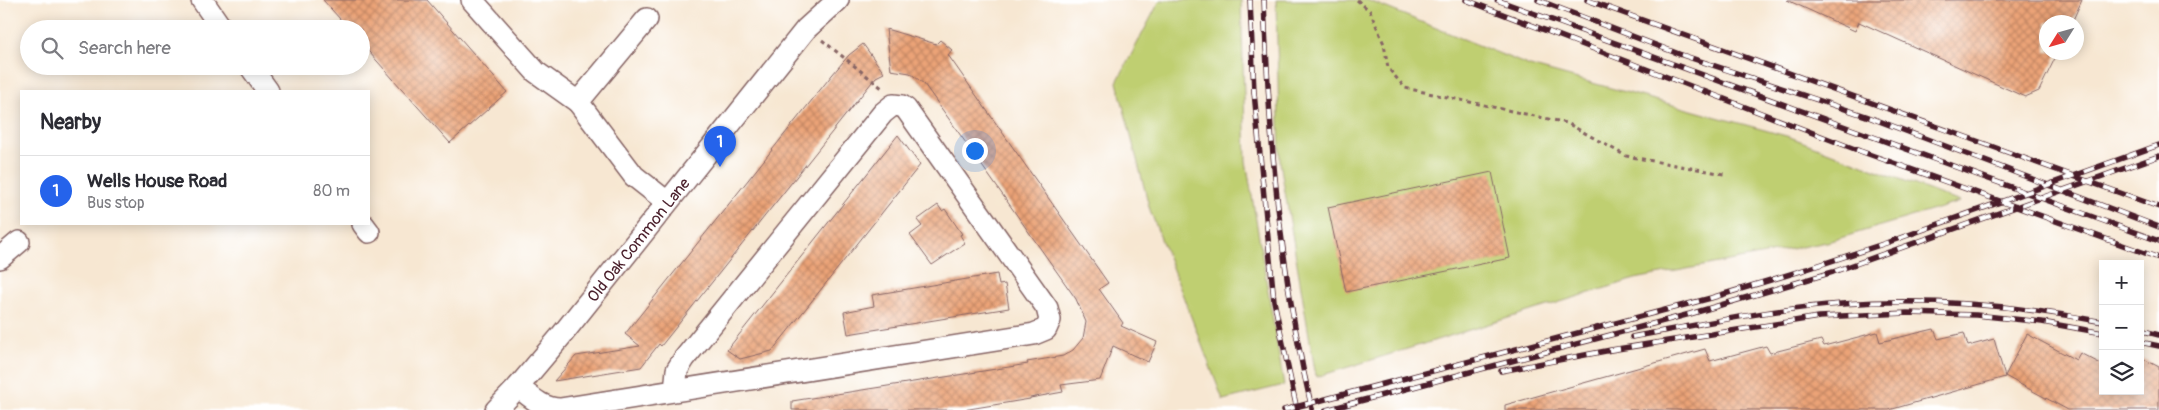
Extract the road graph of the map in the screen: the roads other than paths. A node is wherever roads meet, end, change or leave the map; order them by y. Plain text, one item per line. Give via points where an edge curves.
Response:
1 (202, 0) edge
2 (472, 0) edge
3 (838, 0) edge
4 (647, 19) dead end
5 (216, 20) edge
6 (256, 75) edge
7 (267, 90) edge
8 (578, 102) junction
9 (667, 202) junction
10 (19, 242) dead end
11 (0, 258) edge
12 (518, 387) junction
13 (675, 391) junction
14 (496, 410) edge

1 - 5 street
2 - 8 street via 536,72
3 - 9 street, Old Oak Common Lane via 806,29
4 - 8 street
6 - 7 street
8 - 9 street via 634,176
9 - 12 street, Old Oak Common Lane
10 - 11 street
12 - 13 street via 550,409
12 - 14 street, Old Oak Common Lane
13 - 13 street via 1034,334 1046,328 1050,315 906,109 894,105 883,113 684,360 677,370

